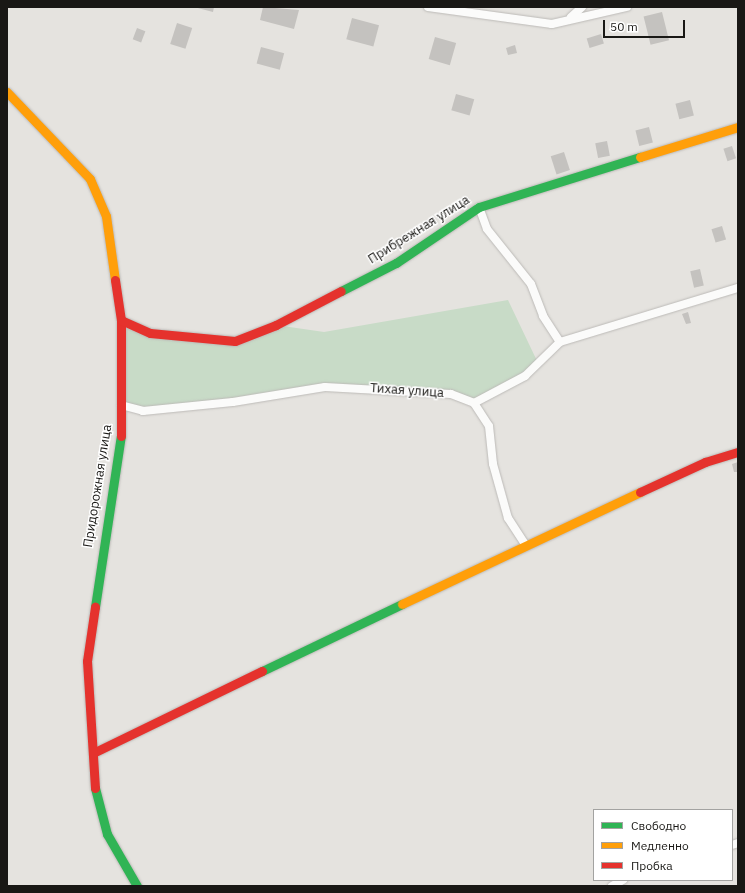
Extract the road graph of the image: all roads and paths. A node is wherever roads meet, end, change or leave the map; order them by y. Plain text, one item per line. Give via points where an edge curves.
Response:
1 (428, 7) edge
2 (582, 7) edge
3 (627, 7) edge
4 (569, 18) junction
5 (7, 92) edge
6 (738, 126) edge
7 (479, 207) junction
8 (738, 288) edge
9 (121, 320) junction
10 (560, 342) junction
11 (474, 403) junction
12 (121, 405) junction
13 (738, 452) edge
14 (526, 546) junction
15 (93, 753) junction
16 (621, 881) edge
17 (137, 886) edge
18 (612, 886) edge

1 - 4 street via 527,23 552,24
2 - 4 street
3 - 4 street
5 - 9 street, Придорожная улица via 90,179 106,216
6 - 7 street, Прибрежная улица
7 - 9 street, Прибрежная улица via 396,263 276,325 235,341 150,333
7 - 10 street via 488,229 531,284 543,316
8 - 10 street
9 - 12 street, Придорожная улица
10 - 11 street via 525,376
11 - 12 street, Тихая улица via 451,394 325,387 233,402 143,411
11 - 14 street via 489,426 492,464 508,518
12 - 15 street, Придорожная улица via 121,434 87,661
13 - 14 street via 706,462
14 - 15 street
15 - 17 street, Придорожная улица via 95,789 107,834
16 - 18 street

